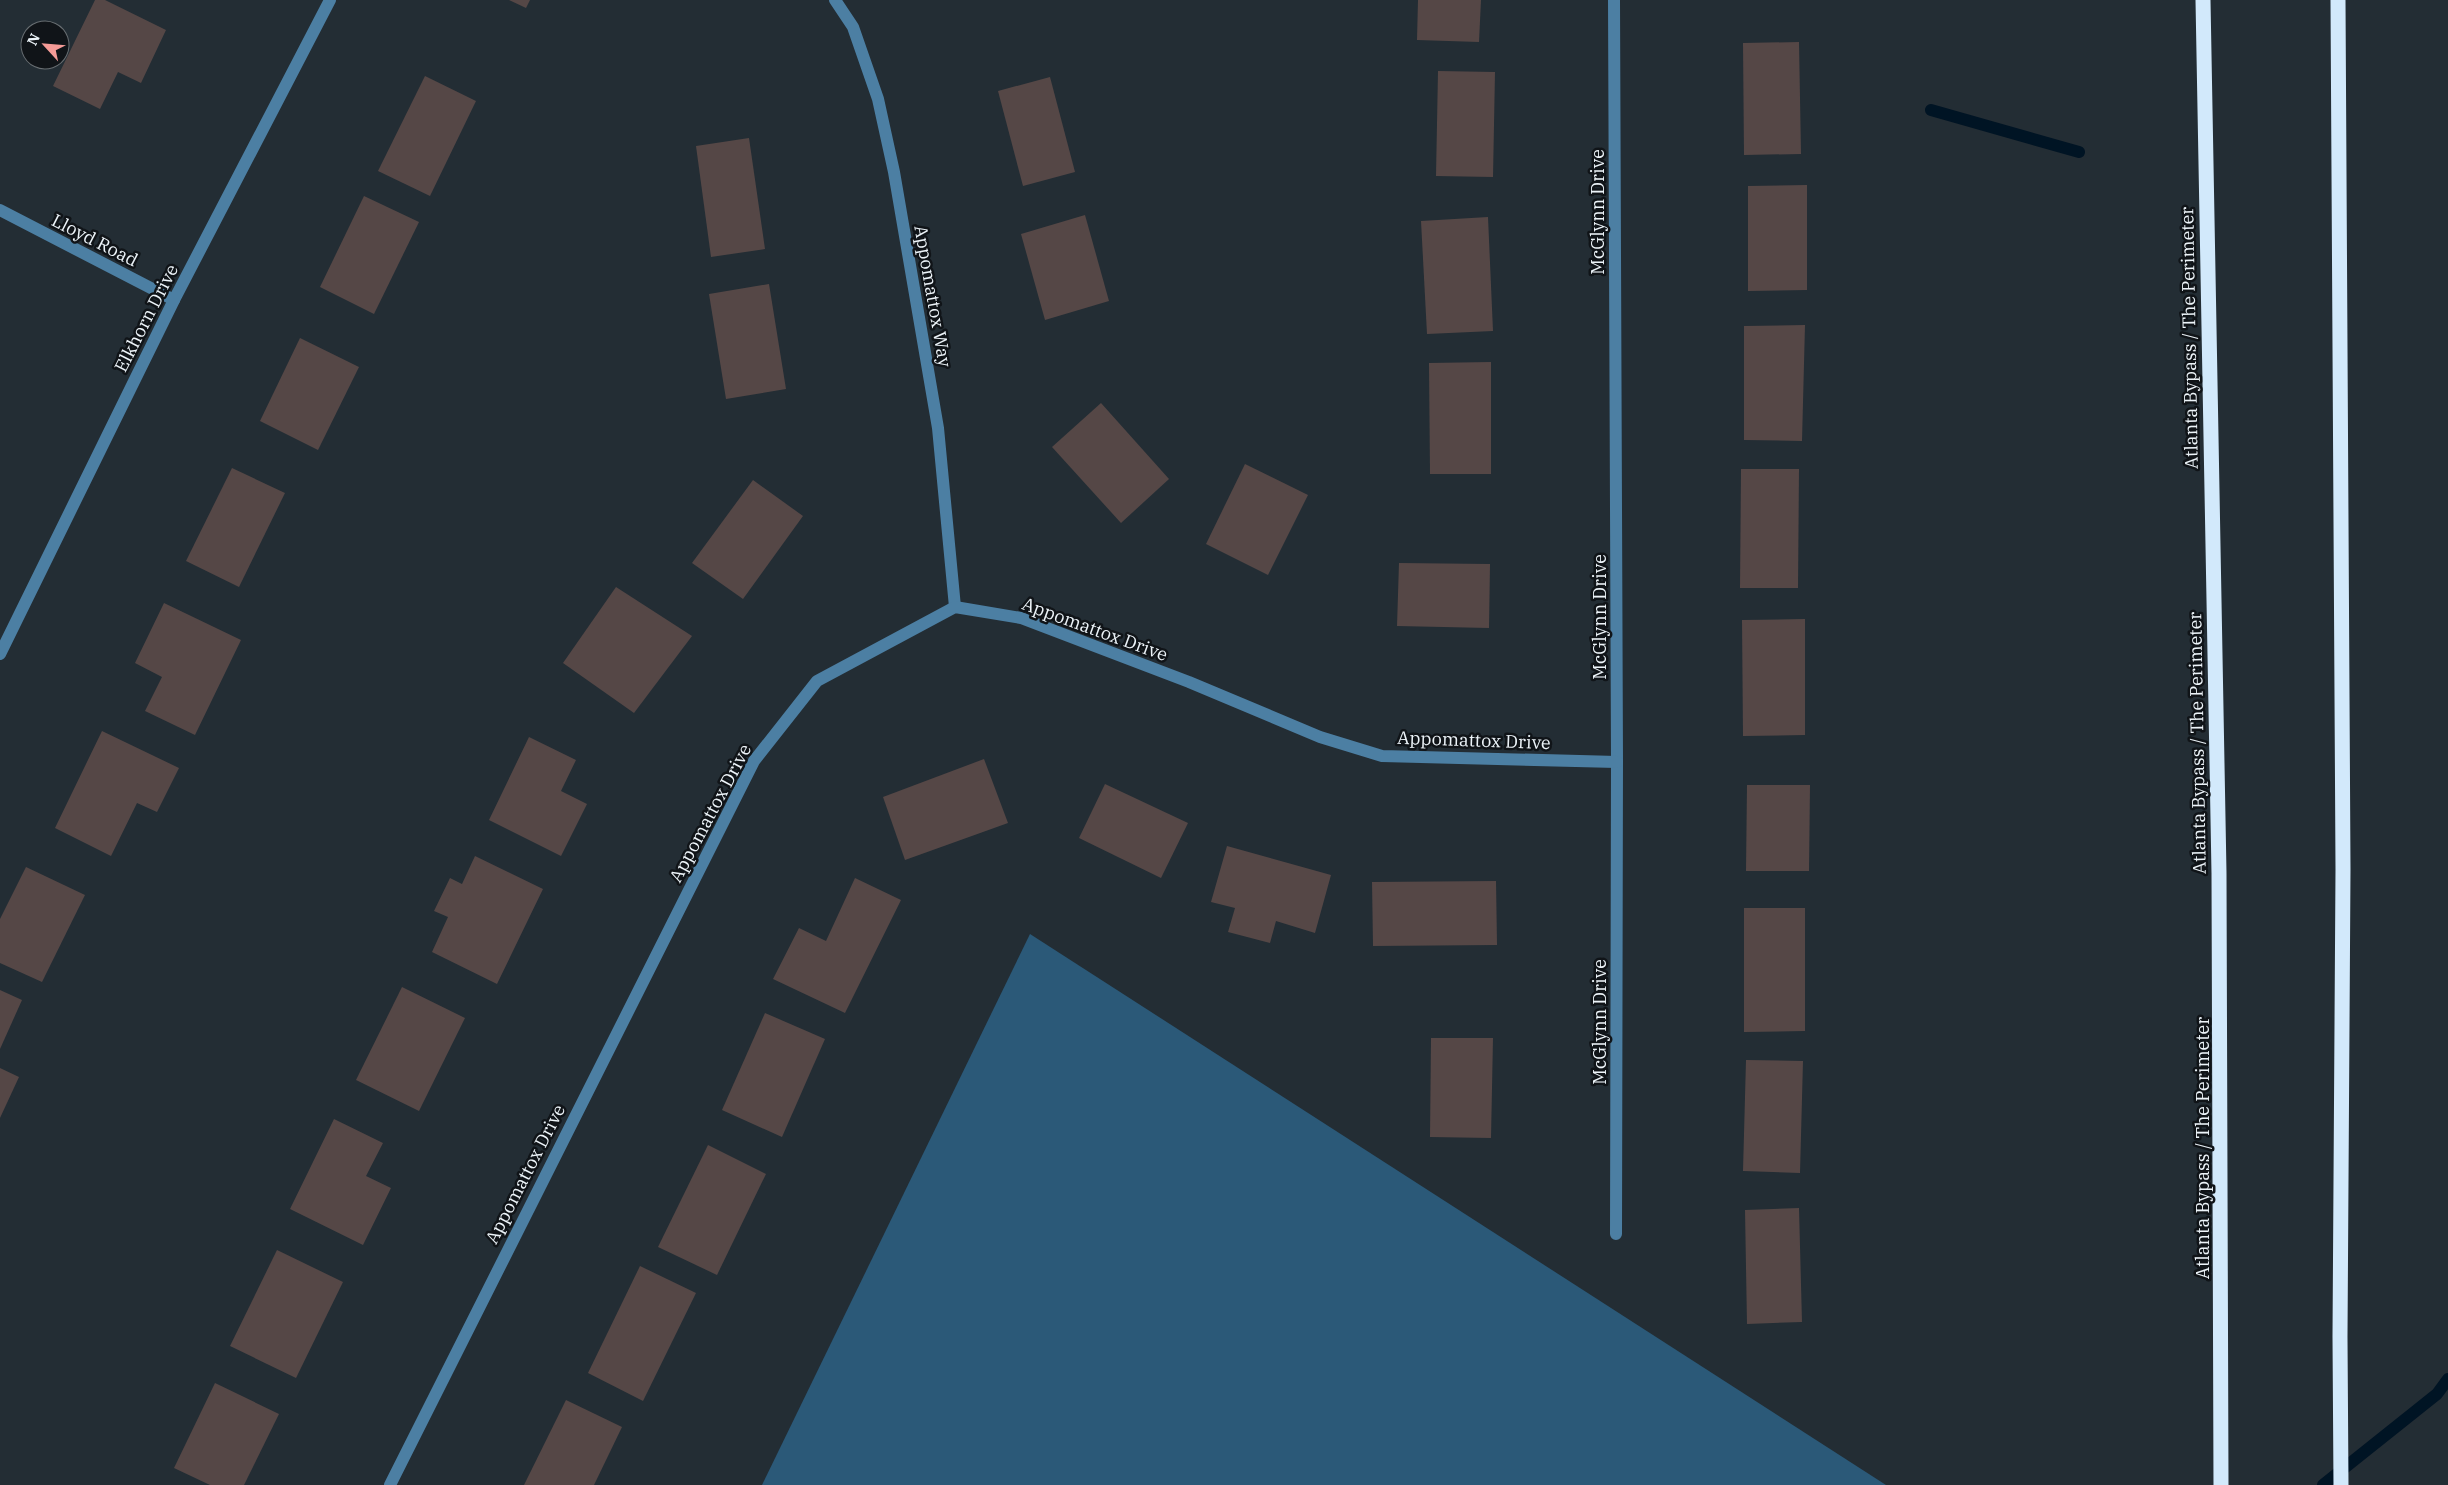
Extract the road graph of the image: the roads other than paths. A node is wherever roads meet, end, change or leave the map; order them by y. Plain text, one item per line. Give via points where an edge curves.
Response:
1 (330, 0) edge
2 (836, 0) edge
3 (1614, 0) edge
4 (2202, 0) edge
5 (2338, 0) edge
6 (0, 210) edge
7 (174, 300) junction
8 (955, 607) junction
9 (0, 654) edge
10 (1617, 762) junction
11 (1616, 1234) dead end
12 (390, 1485) edge
13 (2221, 1485) edge
14 (2341, 1485) edge

1 - 7 street, Elkhorn Drive
2 - 8 street, Appomattox Way via 852,27 878,98 894,172 938,428
3 - 10 street, McGlynn Drive
4 - 13 highway, Atlanta Bypass / The Perimeter via 2219,863
5 - 14 highway via 2343,850
6 - 7 street, Lloyd Road
7 - 9 street, Elkhorn Drive
8 - 10 street, Appomattox Drive via 1021,618 1320,737 1382,756
8 - 12 street, Appomattox Drive via 817,681 754,761
10 - 11 street, McGlynn Drive

